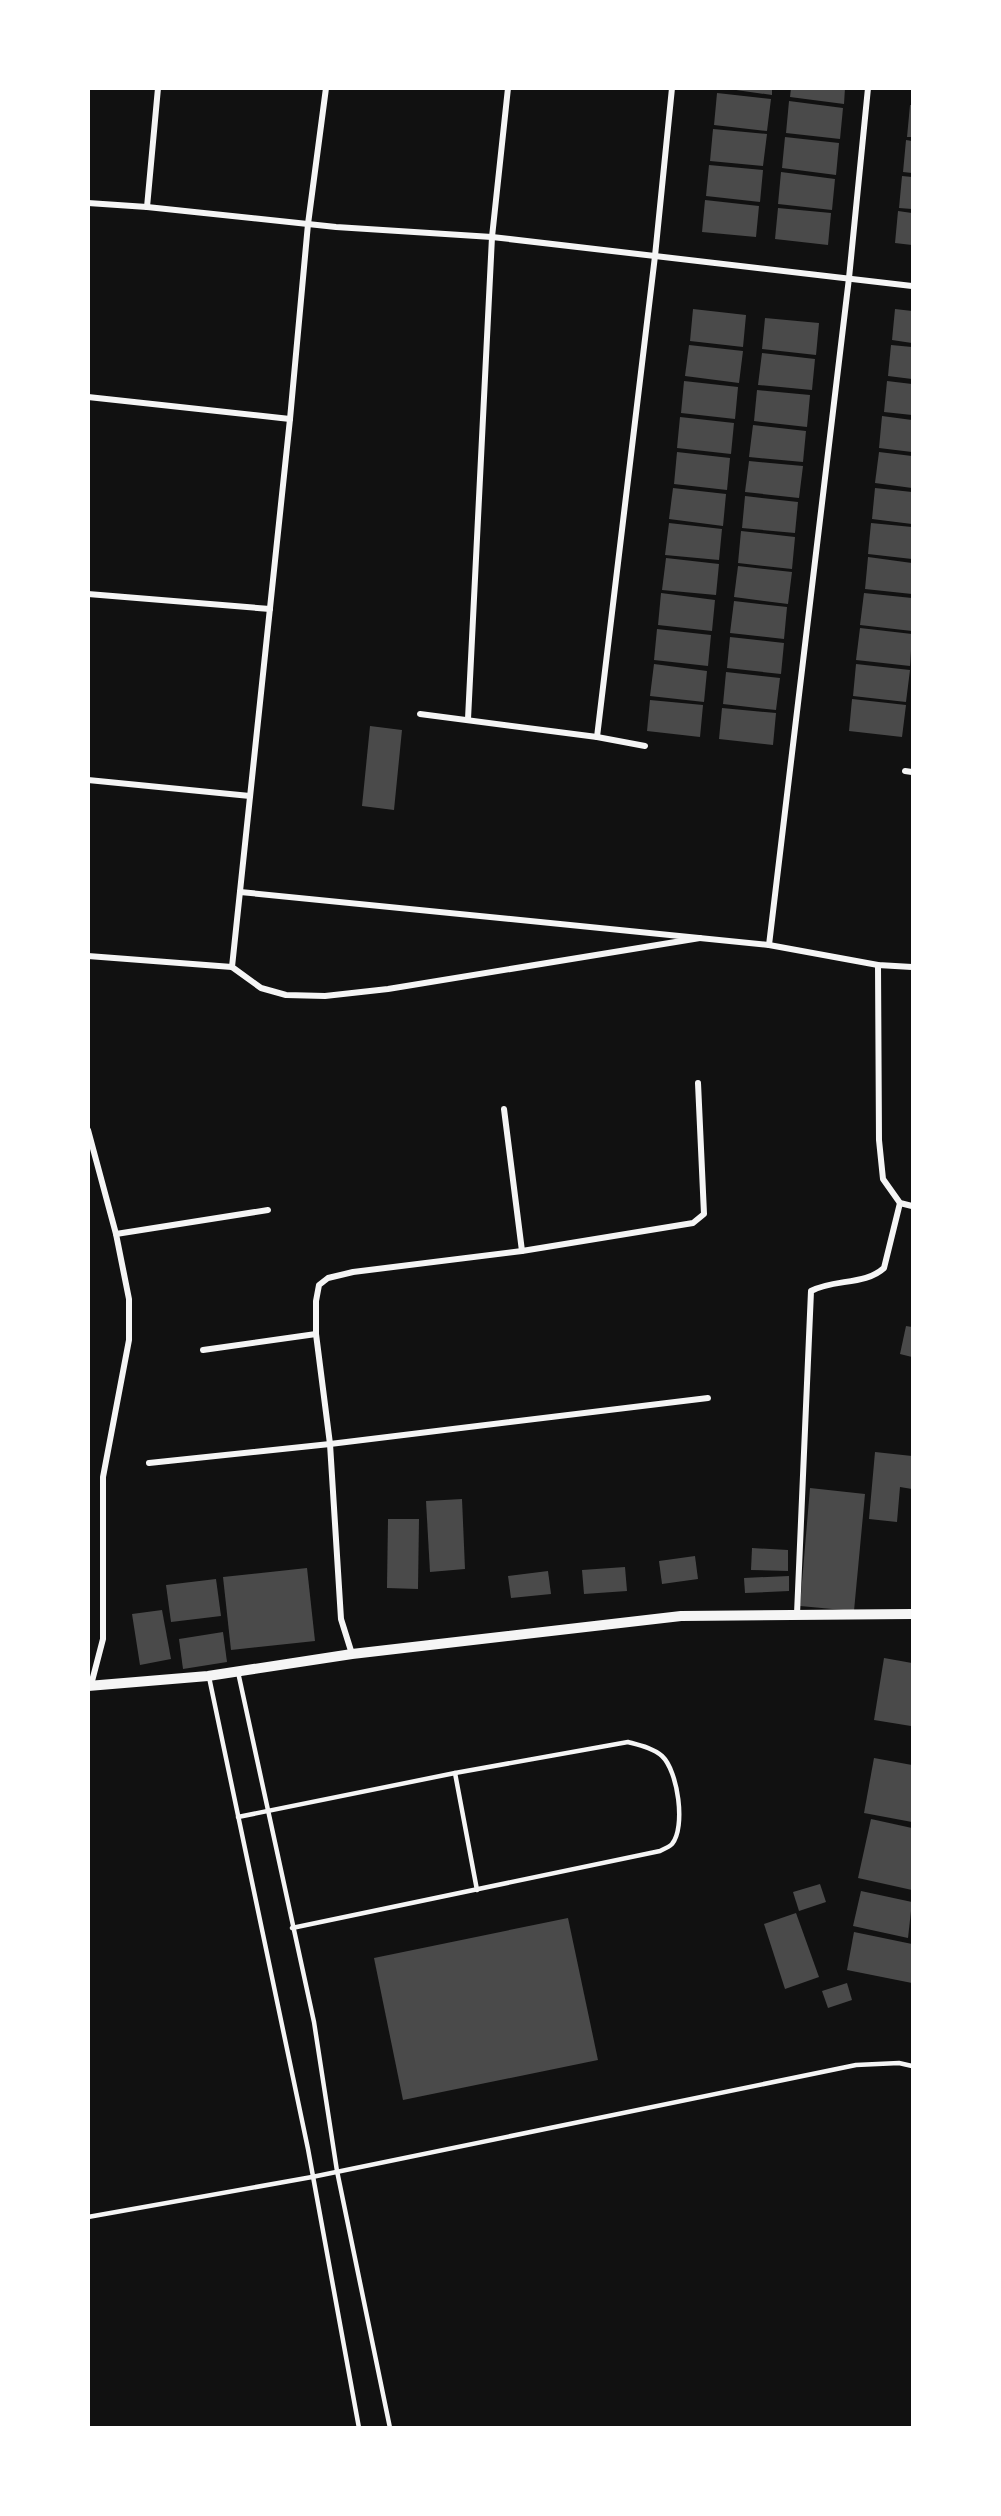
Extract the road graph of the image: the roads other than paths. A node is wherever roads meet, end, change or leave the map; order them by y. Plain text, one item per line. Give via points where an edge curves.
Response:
1 (158, 88) edge
2 (326, 88) edge
3 (508, 88) edge
4 (672, 88) edge
5 (868, 88) edge
6 (88, 203) edge
7 (147, 207) junction
8 (308, 224) junction
9 (492, 237) junction
10 (655, 256) junction
11 (849, 278) junction
12 (912, 286) edge
13 (88, 397) edge
14 (290, 419) junction
15 (88, 594) edge
16 (270, 609) junction
17 (420, 714) dead end
18 (468, 720) junction
19 (597, 737) junction
20 (645, 746) dead end
21 (905, 771) dead end
22 (912, 772) edge
23 (88, 780) edge
24 (250, 796) junction
25 (240, 892) junction
26 (700, 938) junction
27 (769, 945) junction
28 (88, 956) edge
29 (878, 965) junction
30 (232, 967) junction
31 (912, 967) edge
32 (698, 1083) dead end
33 (504, 1109) dead end
34 (88, 1130) edge
35 (900, 1203) junction
36 (912, 1206) edge
37 (268, 1210) dead end
38 (116, 1234) junction
39 (522, 1251) junction
40 (316, 1334) junction
41 (203, 1350) dead end
42 (708, 1398) dead end
43 (330, 1444) junction
44 (149, 1463) dead end
45 (797, 1614) junction
46 (912, 1614) edge
47 (352, 1654) junction
48 (238, 1672) junction
49 (208, 1676) junction
50 (90, 1685) edge
51 (455, 1773) junction
52 (267, 1811) junction
53 (238, 1817) junction
54 (477, 1890) junction
55 (292, 1928) junction
56 (912, 2066) edge
57 (337, 2171) junction
58 (312, 2177) junction
59 (88, 2217) edge
60 (360, 2427) edge
61 (390, 2427) edge

1 - 7 street
2 - 8 street
3 - 9 street
4 - 10 street
5 - 11 street
6 - 7 street
7 - 8 street
8 - 9 street
8 - 14 street
9 - 10 street
9 - 18 street
10 - 11 street
10 - 19 street
11 - 12 street
11 - 27 street
13 - 14 street
14 - 16 street
15 - 16 street
16 - 24 street
17 - 18 street
18 - 19 street
19 - 20 street
21 - 22 street
23 - 24 street
24 - 25 street
25 - 26 street
25 - 30 street
26 - 27 street
26 - 30 street via 325,996 286,996 261,988
27 - 29 street
28 - 30 street
29 - 31 street
29 - 35 street via 879,1140 883,1179
32 - 39 street via 704,1214 693,1223
33 - 39 street
34 - 38 street
35 - 36 street
35 - 45 street via 884,1268 877,1275 811,1291
37 - 38 street
38 - 50 street via 129,1299 129,1340 103,1477 103,1640
39 - 40 street via 328,1278 319,1285
40 - 41 street
40 - 43 street
42 - 43 street
43 - 44 street
43 - 47 street via 341,1619
45 - 46 street
45 - 47 street via 681,1617
47 - 48 street
48 - 49 street
48 - 52 lane
49 - 50 street
49 - 53 lane
51 - 52 lane
51 - 54 lane
51 - 54 lane via 628,1742 663,1757 674,1780 680,1822 671,1846
52 - 53 lane
52 - 55 lane
53 - 58 lane
54 - 55 lane
55 - 57 lane via 314,2022
56 - 57 lane via 856,2065
57 - 58 lane
57 - 61 lane
58 - 59 lane
58 - 60 lane

